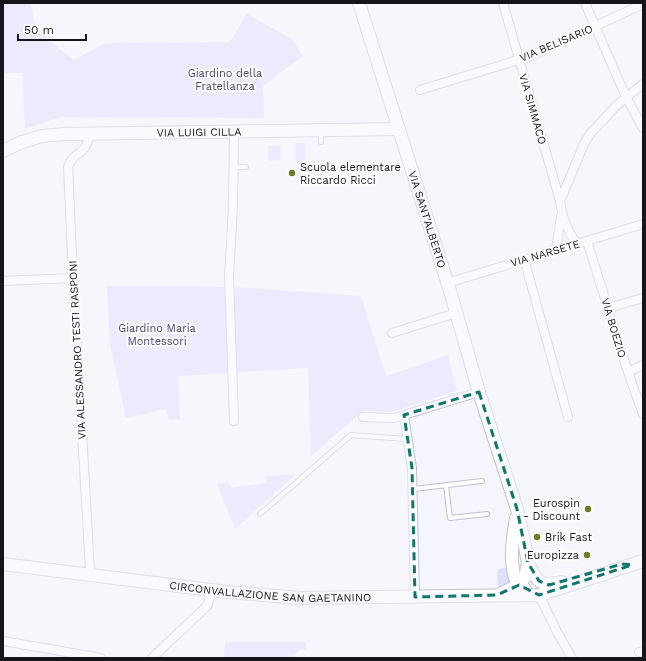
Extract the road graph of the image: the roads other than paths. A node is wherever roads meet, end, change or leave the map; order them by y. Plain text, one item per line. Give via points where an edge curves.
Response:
1 (350, 3) edge
2 (359, 3) edge
3 (503, 3) edge
4 (585, 3) edge
5 (643, 4) edge
6 (594, 27) junction
7 (368, 34) junction
8 (519, 59) junction
9 (643, 84) edge
10 (420, 90) dead end
11 (626, 97) junction
12 (643, 128) edge
13 (398, 129) junction
14 (320, 130) junction
15 (234, 132) junction
16 (89, 134) junction
17 (321, 142) dead end
18 (3, 151) edge
19 (234, 166) junction
20 (246, 167) dead end
21 (560, 201) junction
22 (562, 215) junction
23 (643, 224) edge
24 (587, 241) junction
25 (577, 244) junction
26 (556, 250) junction
27 (524, 259) junction
28 (73, 278) junction
29 (3, 281) edge
30 (447, 283) junction
31 (643, 298) edge
32 (608, 308) junction
33 (456, 313) junction
34 (392, 333) dead end
35 (643, 365) edge
36 (628, 372) junction
37 (479, 392) junction
38 (643, 414) edge
39 (404, 415) junction
40 (363, 417) dead end
41 (568, 417) dead end
42 (234, 421) dead end
43 (407, 439) junction
44 (482, 481) dead end
45 (446, 485) junction
46 (413, 489) junction
47 (517, 509) junction
48 (260, 514) dead end
49 (487, 514) dead end
50 (528, 563) junction
51 (638, 563) edge
52 (3, 564) edge
53 (89, 575) junction
54 (519, 585) junction
55 (212, 591) junction
56 (497, 595) junction
57 (539, 595) junction
58 (415, 597) junction
59 (3, 641) edge
60 (101, 658) edge
61 (152, 658) edge
62 (572, 658) edge

1 - 7 street, VIA SANT'ALBERTO
2 - 7 street, VIA SANT'ALBERTO
3 - 8 street, VIA SIMMACO
4 - 6 street
5 - 6 street, VIA BELISARIO
6 - 8 street, VIA BELISARIO
6 - 11 street
7 - 13 street, VIA SANT'ALBERTO
8 - 10 street, VIA BELISARIO
8 - 21 street, VIA SIMMACO
9 - 11 street
11 - 12 street
11 - 21 street via 590,134
13 - 14 street, VIA LUIGI CILLA
13 - 30 street, VIA SANT'ALBERTO
14 - 15 street, VIA LUIGI CILLA
14 - 17 lane
15 - 16 street, VIA LUIGI CILLA
15 - 19 street
16 - 18 street, VIA LUIGI CILLA via 42,136
16 - 28 street, VIA ALESSANDRO TESTI RASPONI via 84,150 70,161 68,167
19 - 20 lane
19 - 42 street via 230,276
21 - 22 street, VIA SIMMACO
22 - 25 street, VIA SIMMACO
22 - 26 street, VIA SIMMACO
23 - 24 street, VIA NARSETE
24 - 25 street, VIA NARSETE
24 - 32 street, VIA BOEZIO
25 - 26 street, VIA NARSETE
26 - 27 street, VIA NARSETE
27 - 30 street, VIA NARSETE
27 - 41 street
28 - 29 street
28 - 53 street, VIA ALESSANDRO TESTI RASPONI
30 - 33 street, VIA SANT'ALBERTO
31 - 32 street
32 - 36 street, VIA BOEZIO
33 - 34 street
33 - 37 street, VIA SANT'ALBERTO
35 - 36 street
36 - 38 street, VIA BOEZIO
37 - 39 street
37 - 47 street, VIA SANT'ALBERTO
39 - 40 street via 394,418
39 - 43 street
43 - 46 street
43 - 48 lane via 351,436
44 - 45 lane
45 - 46 lane
45 - 49 lane via 450,518
46 - 58 street
47 - 50 street, VIA SANT'ALBERTO
47 - 54 street, VIA SANT'ALBERTO via 512,548 514,578
50 - 51 street via 539,581 549,585 622,564
50 - 54 street via 525,577
51 - 57 street, CIRCONVALLAZIONE SAN GAETANINO
52 - 53 street, CIRCONVALLAZIONE SAN GAETANINO
53 - 55 street, CIRCONVALLAZIONE SAN GAETANINO
54 - 56 street
54 - 57 street
55 - 58 street, CIRCONVALLAZIONE SAN GAETANINO via 302,598
55 - 61 street via 208,604
56 - 57 street, CIRCONVALLAZIONE SAN GAETANINO
56 - 58 street, CIRCONVALLAZIONE SAN GAETANINO
57 - 62 street
59 - 60 street

